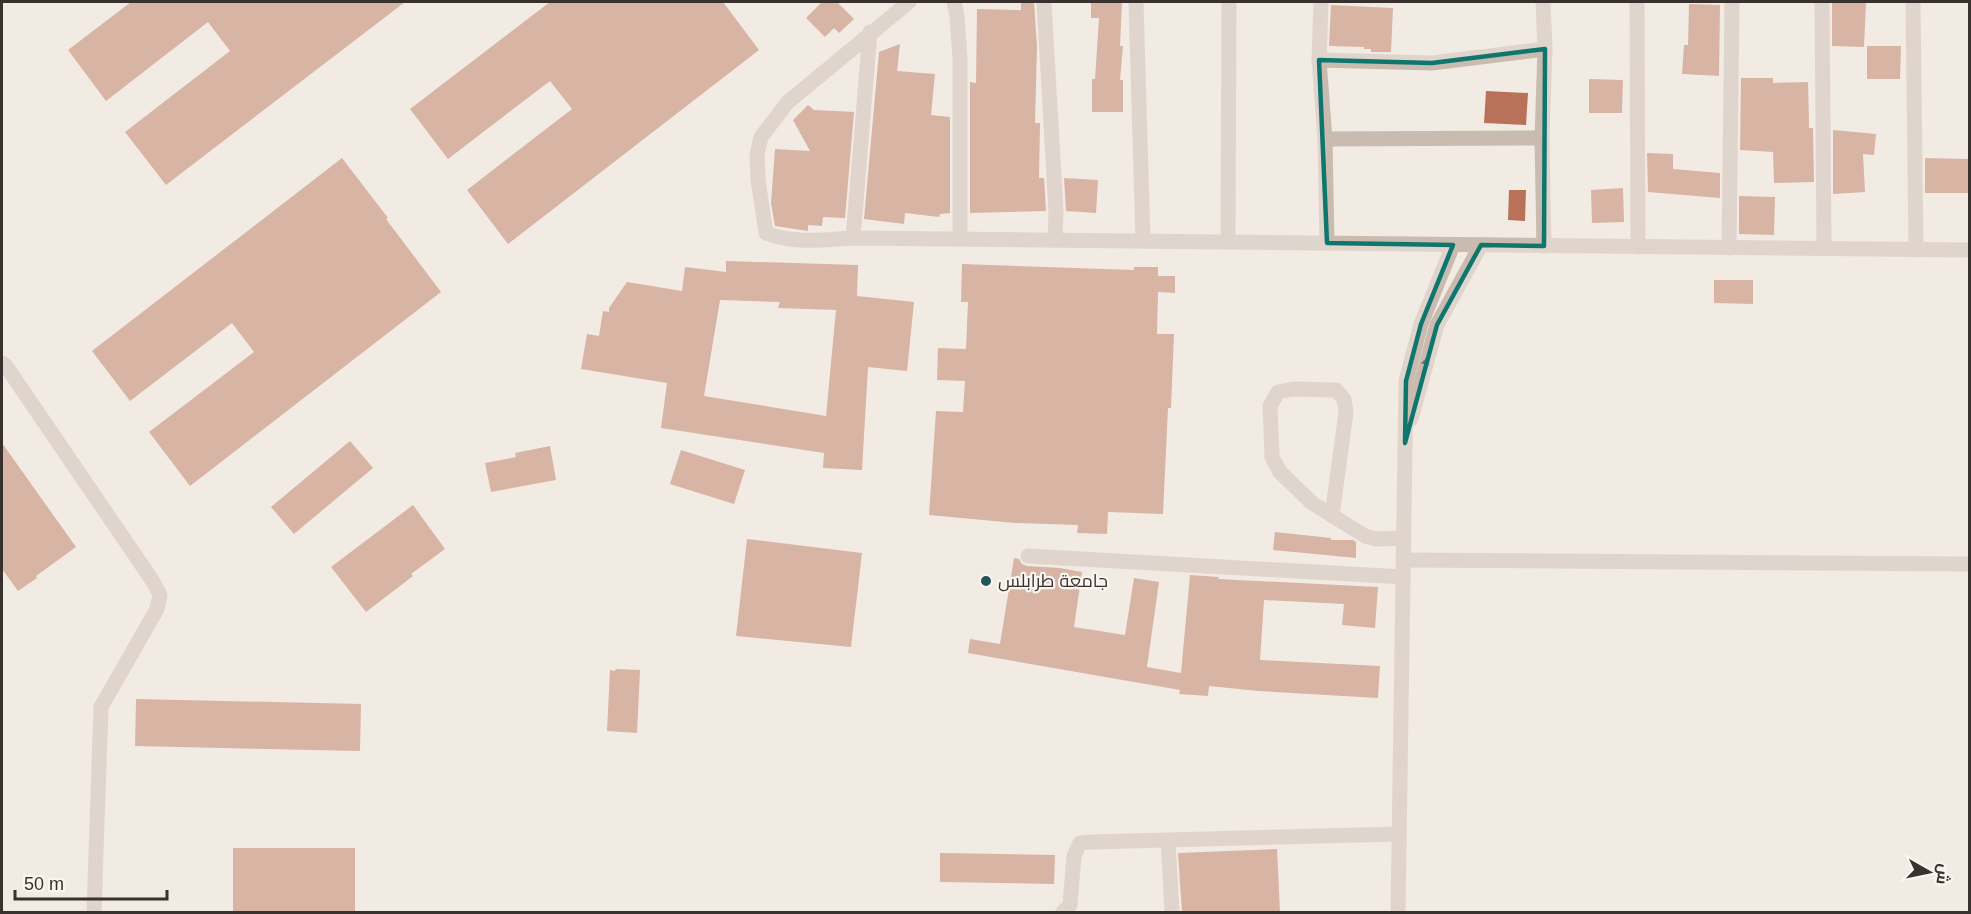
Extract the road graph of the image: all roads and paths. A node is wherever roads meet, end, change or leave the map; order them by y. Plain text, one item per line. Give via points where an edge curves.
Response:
1 (909, 2) edge
2 (954, 2) edge
3 (1044, 2) edge
4 (1136, 2) edge
5 (1230, 2) edge
6 (1322, 2) edge
7 (1543, 2) edge
8 (1637, 2) edge
9 (1732, 2) edge
10 (1822, 2) edge
11 (1914, 2) edge
12 (870, 32) junction
13 (1545, 49) junction
14 (1319, 60) junction
15 (1542, 138) junction
16 (1325, 139) junction
17 (853, 238) junction
18 (960, 239) junction
19 (1055, 240) junction
20 (1143, 241) junction
21 (1228, 242) junction
22 (1327, 243) junction
23 (1453, 245) junction
24 (1481, 245) junction
25 (1544, 246) junction
26 (1638, 247) junction
27 (1729, 248) junction
28 (1824, 249) junction
29 (1916, 250) junction
30 (1970, 250) edge
31 (2, 363) edge
32 (1405, 443) junction
33 (1332, 516) junction
34 (1404, 538) junction
35 (1028, 556) dead end
36 (1403, 560) junction
37 (1970, 564) edge
38 (1403, 577) junction
39 (1399, 834) junction
40 (1168, 840) junction
41 (94, 912) edge
42 (1063, 912) edge
43 (1172, 912) edge
44 (1398, 912) edge

1 - 12 street
2 - 18 street via 960,59
3 - 19 street
4 - 20 street
5 - 21 street
6 - 14 street
7 - 13 street
8 - 26 street
9 - 27 street
10 - 28 street
11 - 29 street
12 - 17 street
12 - 17 street via 788,102 761,137 758,155 766,233 804,241
13 - 14 street via 1431,63
13 - 15 street
14 - 16 street
15 - 16 street
15 - 25 street
16 - 22 street
17 - 18 street
18 - 19 street
19 - 20 street
20 - 21 street
21 - 22 street
22 - 23 street
23 - 24 street
23 - 32 street via 1421,324 1406,381
24 - 25 street
32 -> 24 street via 1437,325
25 - 26 street
26 - 27 street
27 - 28 street
28 - 29 street
29 - 30 street
31 - 41 street via 160,595 157,609 101,707
32 - 34 street
33 - 33 street via 1280,472 1272,457 1270,406 1278,393 1293,388 1336,390 1344,399 1346,412
33 - 34 street via 1365,536
34 - 36 street
35 - 38 street
36 - 37 street
36 - 38 street
38 - 39 street
39 - 40 street
39 - 44 street
40 - 42 street via 1080,843 1074,856 1070,905
40 - 43 street

